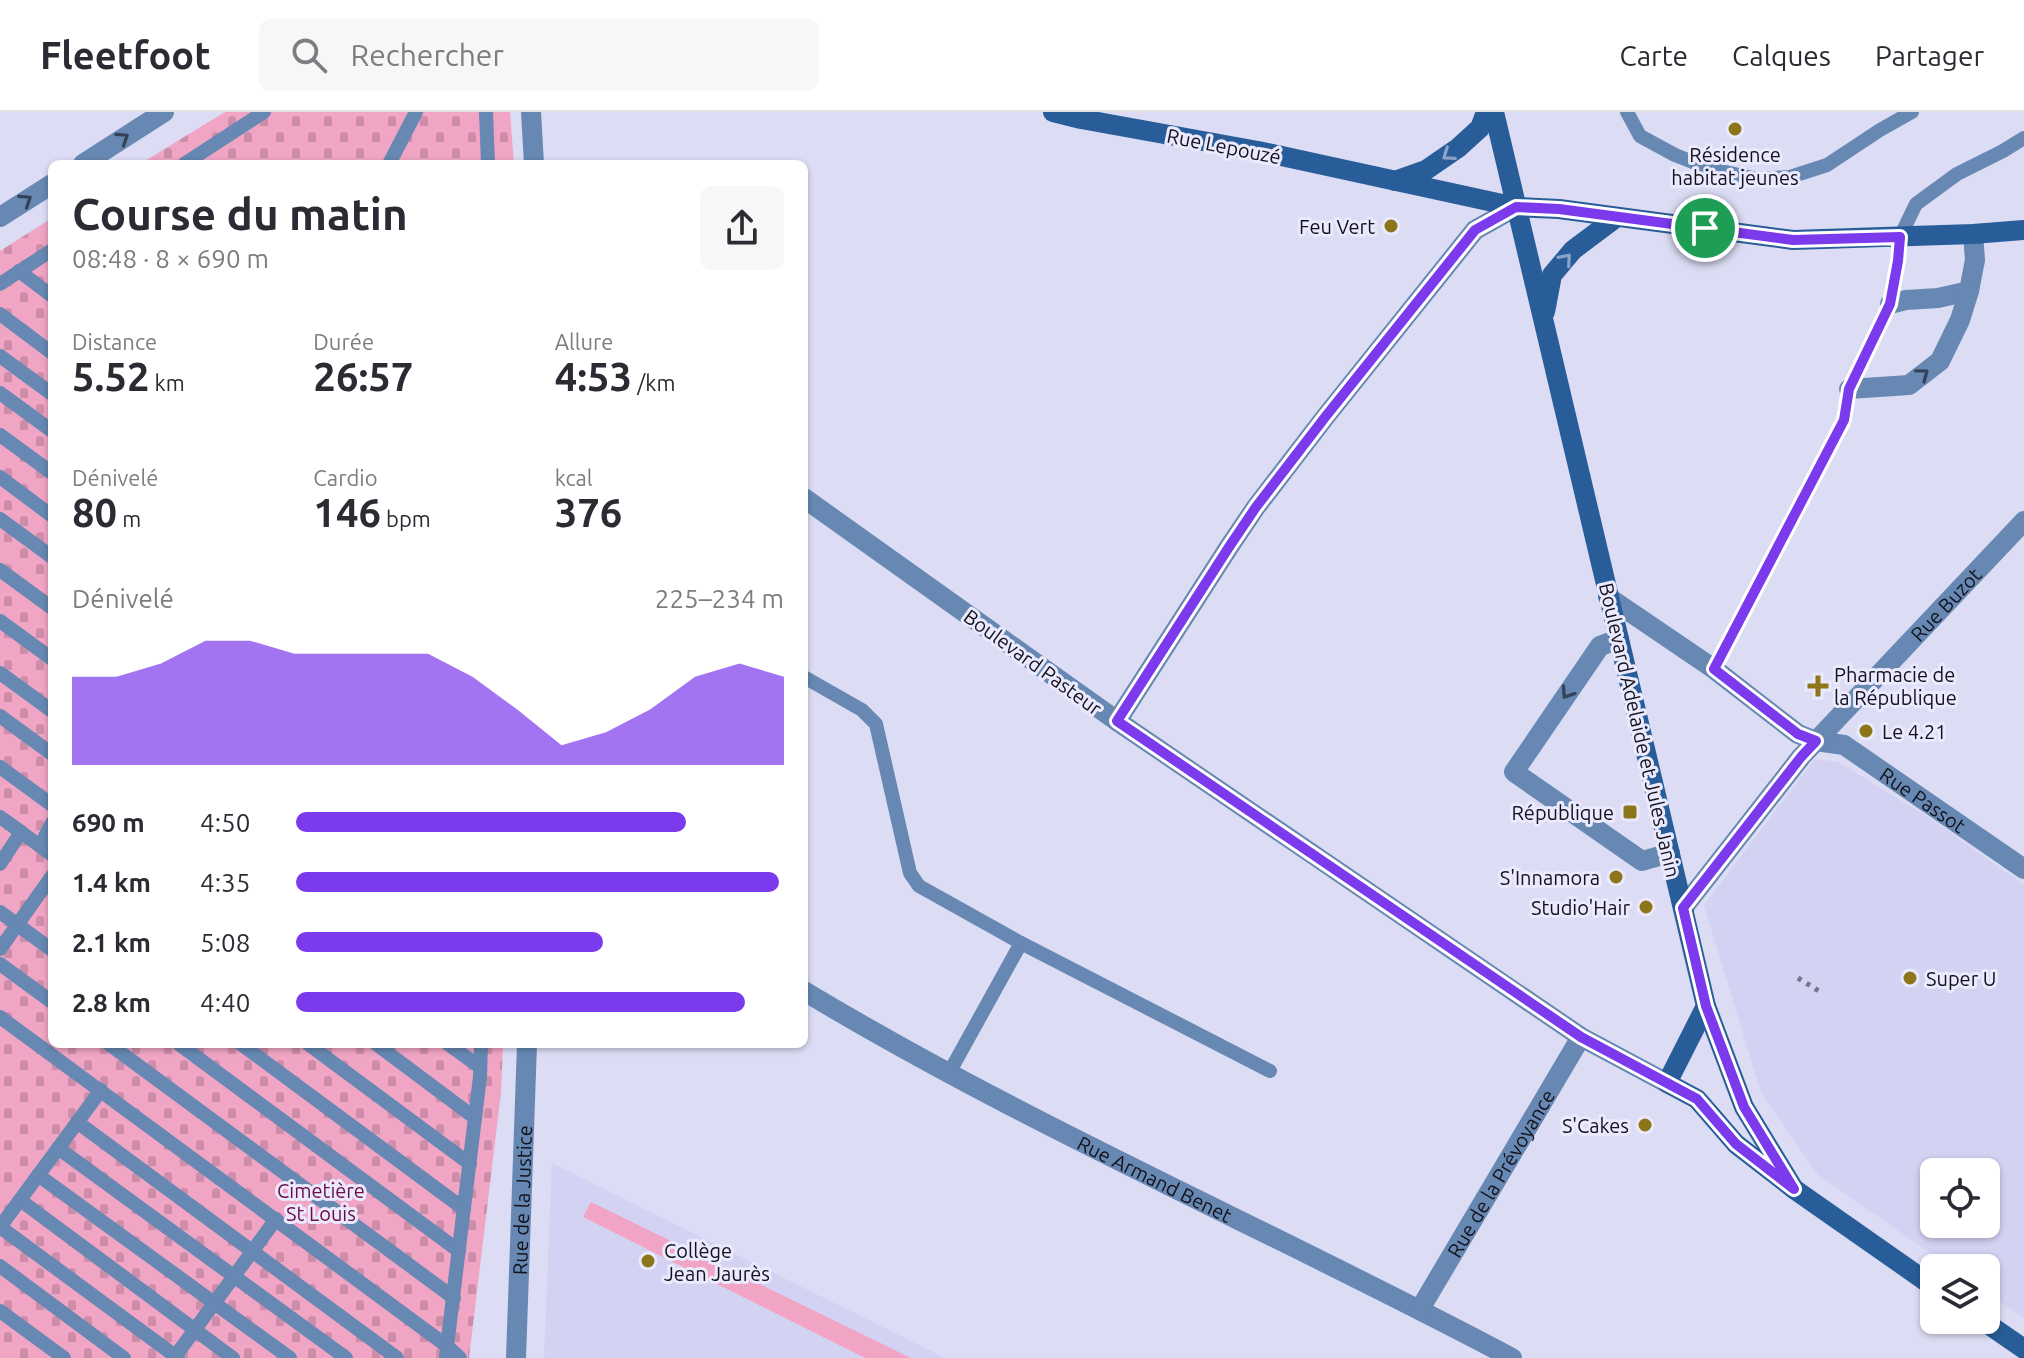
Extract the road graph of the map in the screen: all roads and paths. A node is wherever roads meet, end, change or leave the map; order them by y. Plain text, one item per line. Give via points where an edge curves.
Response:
1 (164, 112) edge
2 (264, 112) edge
3 (416, 112) edge
4 (486, 112) edge
5 (531, 112) edge
6 (1053, 112) edge
7 (1486, 112) edge
8 (1494, 112) edge
9 (1627, 112) edge
10 (1912, 112) edge
11 (2024, 138) edge
12 (89, 160) edge
13 (190, 160) edge
14 (391, 160) edge
15 (488, 160) edge
16 (534, 160) edge
17 (1395, 181) junction
18 (48, 187) edge
19 (1516, 207) junction
20 (0, 217) edge
21 (1617, 217) junction
22 (2024, 230) edge
23 (1973, 234) junction
24 (1900, 237) junction
25 (48, 253) edge
26 (19, 271) junction
27 (0, 284) edge
28 (1969, 291) junction
29 (48, 293) edge
30 (1890, 304) junction
31 (0, 314) edge
32 (1543, 320) junction
33 (48, 350) edge
34 (0, 356) edge
35 (1849, 389) junction
36 (48, 391) edge
37 (0, 393) edge
38 (48, 428) edge
39 (0, 435) edge
40 (48, 470) edge
41 (0, 477) edge
42 (808, 501) edge
43 (48, 513) edge
44 (0, 519) edge
45 (2024, 521) edge
46 (48, 554) edge
47 (0, 570) edge
48 (1608, 597) junction
49 (48, 605) edge
50 (0, 621) edge
51 (1619, 639) junction
52 (48, 656) edge
53 (1714, 669) junction
54 (0, 673) edge
55 (808, 679) edge
56 (48, 708) edge
57 (0, 716) edge
58 (1117, 721) junction
59 (1816, 741) junction
60 (48, 751) edge
61 (0, 767) edge
62 (48, 802) edge
63 (0, 817) edge
64 (21, 832) junction
65 (46, 851) edge
66 (1670, 853) junction
67 (0, 864) edge
68 (2024, 869) edge
69 (48, 882) edge
70 (39, 894) junction
71 (48, 901) edge
72 (1683, 908) junction
73 (0, 912) edge
74 (17, 925) junction
75 (1021, 943) junction
76 (48, 947) edge
77 (0, 949) edge
78 (0, 964) edge
79 (1798, 978) dead end
80 (1819, 991) dead end
81 (808, 993) edge
82 (48, 999) edge
83 (1706, 1006) junction
84 (0, 1017) edge
85 (1581, 1037) junction
86 (114, 1048) edge
87 (184, 1048) edge
88 (246, 1048) edge
89 (313, 1048) edge
90 (381, 1048) edge
91 (454, 1048) edge
92 (481, 1048) edge
93 (527, 1048) edge
94 (480, 1067) junction
95 (1270, 1071) dead end
96 (949, 1073) junction
97 (1667, 1083) junction
98 (101, 1090) junction
99 (475, 1118) junction
100 (77, 1122) junction
101 (58, 1148) junction
102 (470, 1164) junction
103 (38, 1175) junction
104 (1794, 1189) junction
105 (20, 1200) junction
106 (464, 1209) junction
107 (276, 1219) junction
108 (253, 1251) junction
109 (459, 1251) junction
110 (0, 1266) edge
111 (234, 1276) junction
112 (1920, 1277) edge
113 (454, 1298) junction
114 (215, 1303) junction
115 (1420, 1309) junction
116 (0, 1311) edge
117 (195, 1330) junction
118 (2000, 1332) edge
119 (2024, 1349) edge
120 (447, 1352) edge
121 (176, 1357) edge
122 (64, 1358) edge
123 (124, 1358) edge
124 (233, 1358) edge
125 (290, 1358) edge
126 (346, 1358) edge
127 (397, 1358) edge
128 (460, 1358) edge
129 (516, 1358) edge
130 (1512, 1358) edge

12 -> 1 street
2 - 13 lane
3 - 14 lane
4 - 15 lane
5 - 16 street
6 - 17 street, Rue Lepouzé
7 -> 17 street via 1480,128 1458,148 1426,170
8 - 19 street, Boulevard Adelaide et Jules Janin
9 - 10 lane via 1640,136 1675,155 1757,179 1790,177 1827,165
11 - 24 lane via 1957,174 1916,204
17 - 19 street, Rue Lepouzé
20 -> 18 street
19 - 21 street, Rue Lepouzé
19 - 32 street, Boulevard Adelaide et Jules Janin
19 - 58 street via 1475,230 1256,507
21 - 24 street, Rue Lepouzé via 1793,240
32 -> 21 street via 1552,275 1573,250
22 - 23 street, Rue Lepouzé
23 - 24 street, Rue Lepouzé
23 - 28 street
24 - 30 lane
25 - 26 lane
26 - 27 lane
26 - 29 lane
28 - 30 street
35 -> 28 street via 1909,385 1940,361
30 - 35 lane
31 - 33 lane
32 - 48 street, Boulevard Adelaide et Jules Janin
34 - 36 lane
35 - 53 lane via 1844,420
37 - 38 lane
39 - 40 lane
41 - 43 lane
42 - 58 street, Boulevard Pasteur
44 - 46 lane
45 - 59 street, Rue Buzot
47 - 49 lane
48 - 51 street, Boulevard Adelaide et Jules Janin
48 - 53 street, Rue Passot
50 - 52 lane
51 - 66 street, Boulevard Adelaide et Jules Janin
51 -> 66 street via 1600,646 1514,772 1642,861
53 - 59 street, Rue Passot via 1798,734
54 - 56 lane
55 - 75 lane via 862,710 876,724 910,873 919,886
57 - 60 lane
58 - 85 street, Boulevard Pasteur
59 - 68 street, Rue Passot via 1844,745
59 - 72 street, Rue Buzot
61 - 62 lane
63 - 64 lane
64 - 65 lane
64 - 67 lane
66 - 72 street, Boulevard Adelaide et Jules Janin
69 - 70 lane
70 - 71 lane
70 - 74 lane
72 - 83 street, Boulevard Adelaide et Jules Janin
73 - 74 lane
74 - 76 lane
74 - 77 lane
75 - 95 lane
75 - 96 lane
78 - 82 lane
79 - 80 path
81 - 96 street, Rue Armand Benet
83 - 97 street
83 - 104 street, Boulevard Adelaide et Jules Janin via 1744,1107
84 - 98 lane
85 - 97 street, Boulevard Pasteur
85 - 115 street, Rue de la Prévoyance
86 - 113 lane
87 - 109 lane
88 - 106 lane
89 - 102 lane
90 - 99 lane
91 - 94 lane
92 - 94 lane
93 - 129 street, Rue de la Justice
94 - 99 lane
96 - 115 street, Rue Armand Benet
97 - 104 street via 1697,1099 1736,1144
98 - 100 lane
98 - 107 lane
99 - 102 lane
100 - 101 lane
100 - 108 lane
101 - 103 lane
101 - 111 lane
102 - 106 lane
103 - 105 lane
103 - 114 lane
104 - 112 street
105 - 117 lane
105 - 121 lane via 0,1227
106 - 109 lane
107 - 108 lane
107 - 120 lane
108 - 111 lane
108 - 127 lane
109 - 113 lane
110 - 123 lane
111 - 114 lane
111 - 126 lane
113 - 120 lane
114 - 117 lane
114 - 125 lane
115 - 130 street, Rue Armand Benet
116 - 122 lane
117 - 121 lane
117 - 124 lane
118 - 119 street
120 - 128 lane

